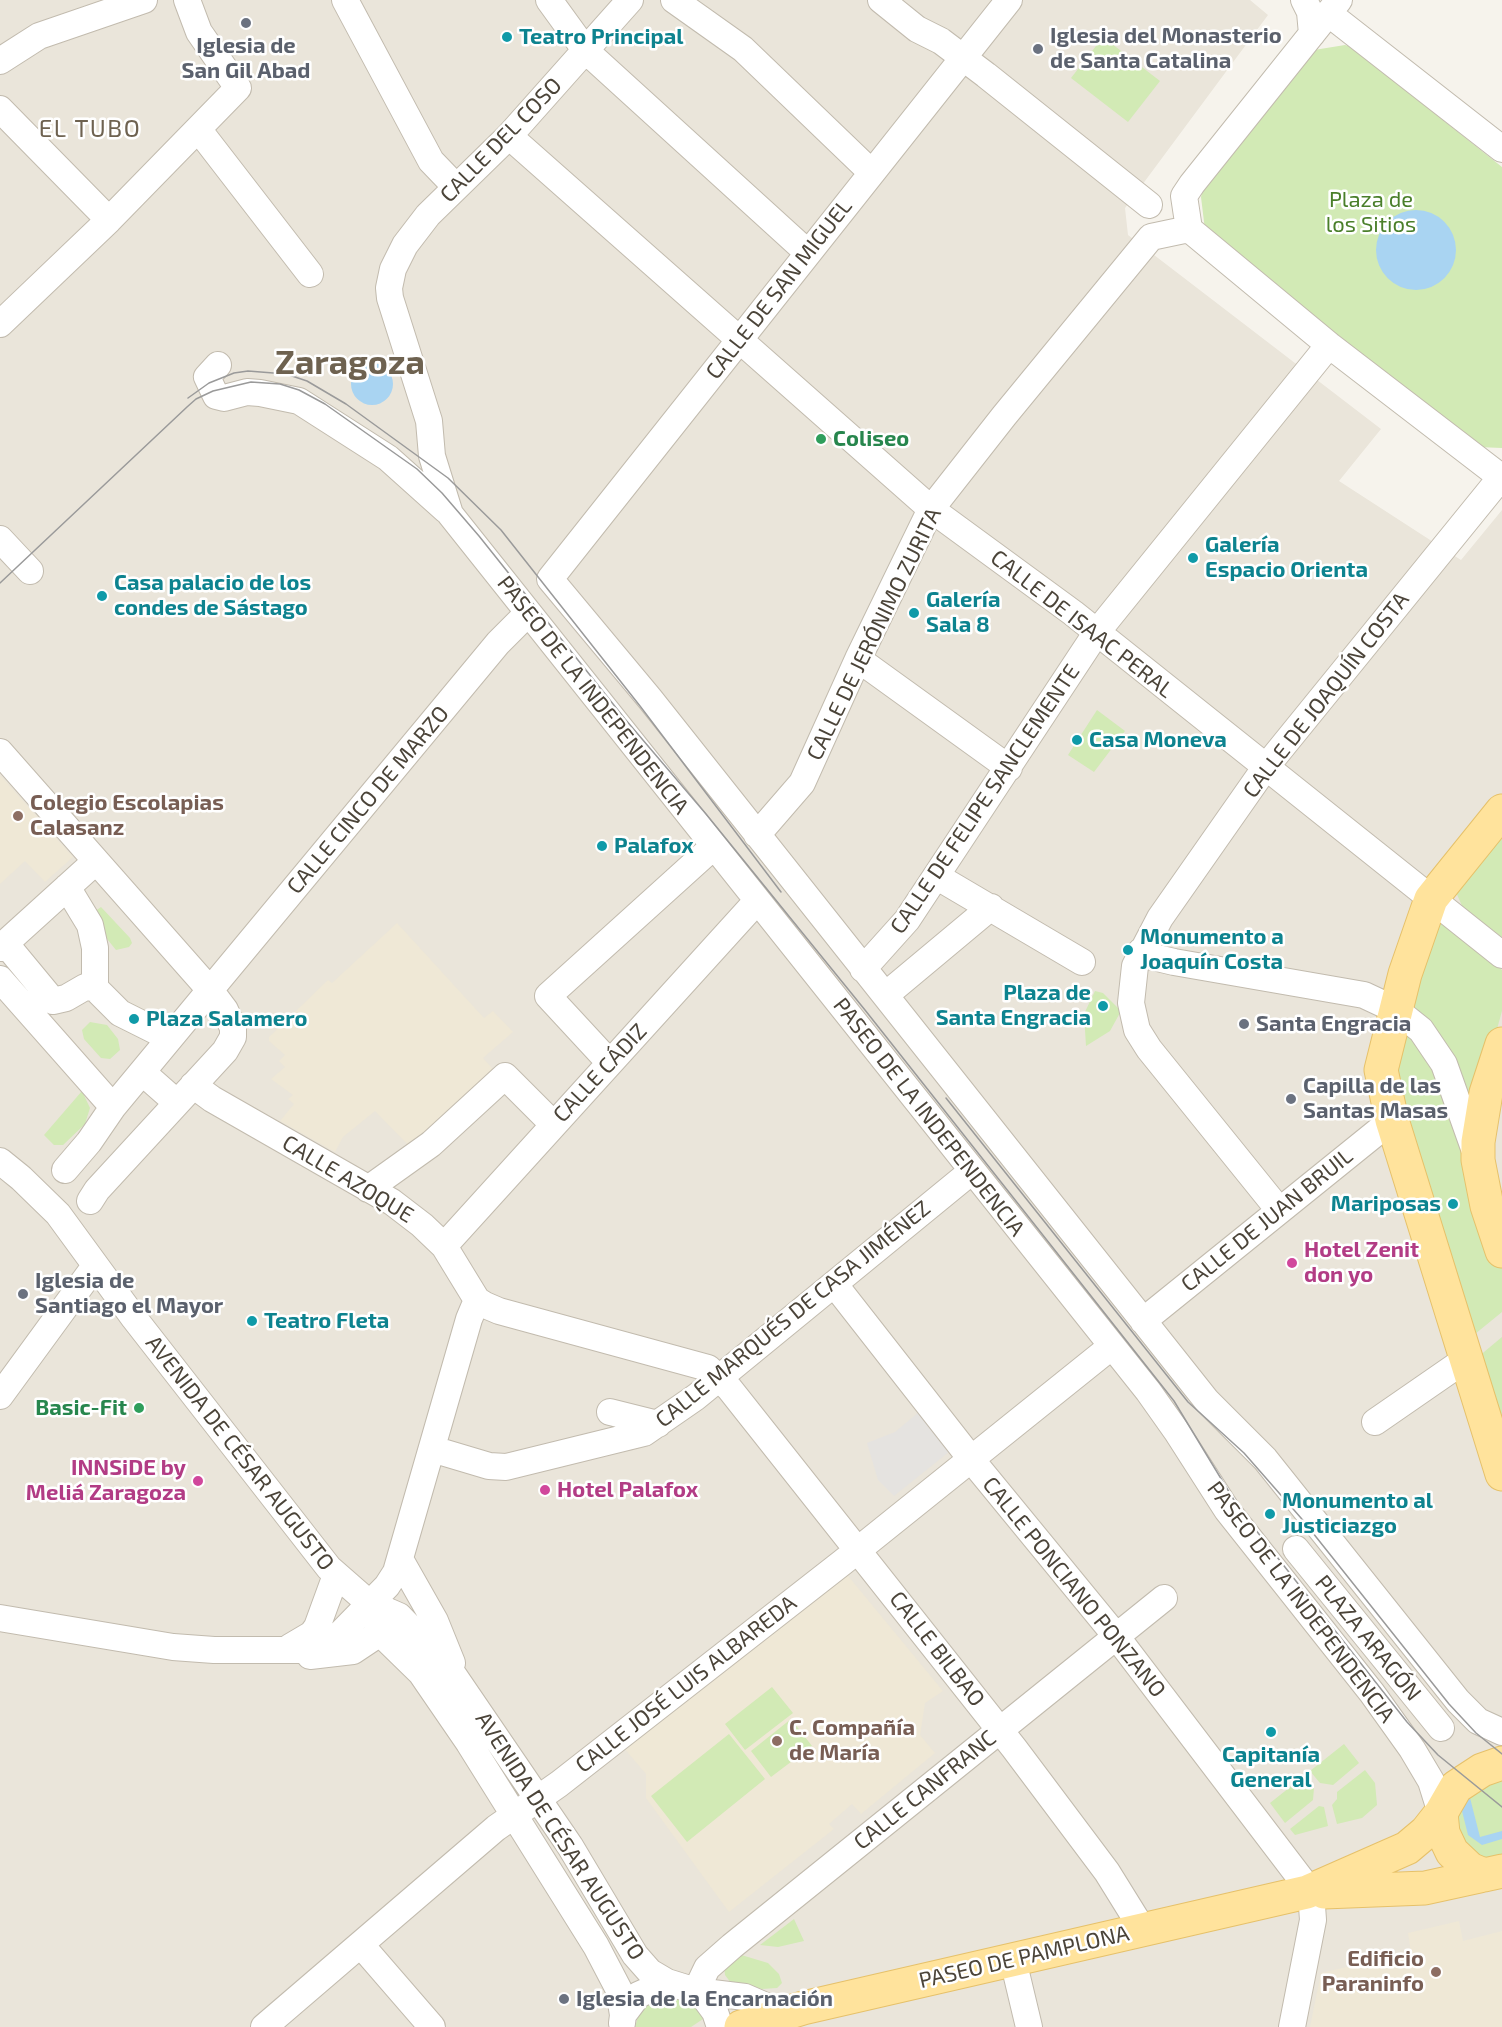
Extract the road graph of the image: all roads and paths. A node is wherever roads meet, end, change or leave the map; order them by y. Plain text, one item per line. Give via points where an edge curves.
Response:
1 (144, 0) edge
2 (187, 0) edge
3 (345, 0) edge
4 (549, 0) edge
5 (630, 0) edge
6 (674, 0) edge
7 (881, 0) edge
8 (1009, 0) edge
9 (1304, 0) edge
10 (1333, 7) edge
11 (1312, 34) junction
12 (585, 51) junction
13 (962, 58) junction
14 (0, 61) edge
15 (0, 109) edge
16 (198, 129) junction
17 (508, 136) junction
18 (1501, 146) edge
19 (871, 172) junction
20 (456, 187) junction
21 (1184, 196) junction
22 (1149, 204) junction
23 (109, 220) junction
24 (1189, 229) junction
25 (1151, 237) junction
26 (808, 253) junction
27 (310, 274) dead end
28 (0, 324) edge
29 (741, 340) junction
30 (1329, 345) junction
31 (218, 365) dead end
32 (429, 421) joint
33 (1502, 477) edge
34 (931, 509) junction
35 (450, 514) junction
36 (0, 539) edge
37 (30, 571) dead end
38 (550, 579) joint
39 (528, 613) junction
40 (1097, 632) junction
41 (858, 659) junction
42 (0, 752) edge
43 (1018, 758) junction
44 (1265, 768) junction
45 (1502, 811) edge
46 (757, 835) junction
47 (714, 846) junction
48 (95, 862) junction
49 (936, 876) junction
50 (67, 887) junction
51 (1431, 899) junction
52 (757, 901) junction
53 (991, 907) junction
54 (2, 946) edge
55 (1141, 951) junction
56 (1502, 955) edge
57 (1082, 962) dead end
58 (863, 969) junction
59 (0, 979) edge
60 (214, 986) junction
61 (94, 988) junction
62 (888, 993) dead end
63 (1396, 1010) junction
64 (170, 1038) junction
65 (1502, 1044) edge
66 (610, 1063) junction
67 (142, 1072) junction
68 (184, 1094) junction
69 (113, 1107) junction
70 (1392, 1120) junction
71 (553, 1124) junction
72 (1478, 1160) junction
73 (0, 1161) edge
74 (65, 1170) dead end
75 (972, 1171) junction
76 (368, 1189) junction
77 (90, 1201) dead end
78 (1279, 1210) junction
79 (444, 1246) junction
80 (1502, 1251) edge
81 (96, 1266) junction
82 (835, 1285) junction
83 (477, 1300) junction
84 (1143, 1321) junction
85 (1112, 1346) junction
86 (1456, 1366) dead end
87 (718, 1378) junction
88 (0, 1396) edge
89 (610, 1412) dead end
90 (1375, 1422) dead end
91 (658, 1424) junction
92 (432, 1449) junction
93 (972, 1461) junction
94 (1502, 1474) edge
95 (1296, 1549) dead end
96 (858, 1550) junction
97 (400, 1561) junction
98 (336, 1575) junction
99 (1164, 1598) dead end
100 (369, 1603) junction
101 (0, 1618) edge
102 (380, 1633) junction
103 (1116, 1636) junction
104 (283, 1650) junction
105 (459, 1683) junction
106 (1441, 1728) dead end
107 (1000, 1730) junction
108 (1502, 1732) edge
109 (1502, 1763) edge
110 (538, 1798) junction
111 (1441, 1813) junction
112 (514, 1815) junction
113 (1493, 1873) edge
114 (1307, 1892) junction
115 (1143, 1930) junction
116 (361, 1946) junction
117 (1013, 1960) junction
118 (667, 1982) junction
119 (696, 1991) junction
120 (782, 2013) junction
121 (622, 2021) edge
122 (264, 2027) edge
123 (432, 2027) edge
124 (720, 2027) edge
125 (741, 2027) edge
126 (1029, 2027) edge
127 (1292, 2027) edge

1 - 14 street via 39,36
2 - 16 street via 199,32 238,88
3 - 20 street via 431,161
4 - 12 street
5 - 12 street, CALLE DEL COSO
6 - 19 street via 743,49
7 - 13 street
8 - 13 street, CALLE DE SAN MIGUEL
9 - 11 street via 1310,12
10 - 11 street
10 - 18 street
11 - 21 street
12 - 17 street, CALLE DEL COSO
12 - 26 street
13 - 19 street, CALLE DE SAN MIGUEL
13 - 22 street
15 - 23 street
16 - 23 street
16 - 27 street
17 - 20 street, CALLE DEL COSO
17 - 29 street, CALLE DE ISAAC PERAL
19 - 26 street, CALLE DE SAN MIGUEL
20 - 32 street, CALLE DEL COSO via 420,225 397,261 389,288
21 - 22 street
21 - 24 street
22 - 25 street
23 - 28 street
24 - 25 street
24 - 30 street
25 - 34 street, CALLE DE JERÓNIMO ZURITA
26 - 29 street, CALLE DE SAN MIGUEL
29 - 34 street, CALLE DE ISAAC PERAL
29 - 38 street, CALLE DE SAN MIGUEL
30 - 33 street
30 - 40 street, CALLE DE FELIPE SANCLEMENTE
31 - 35 street via 207,377 216,396 260,393 299,401 388,458
32 - 35 street, PASEO DE LA INDEPENDENCIA via 432,456
33 - 44 street, CALLE DE JOAQUÍN COSTA
34 - 40 street, CALLE DE ISAAC PERAL
34 - 41 street, CALLE DE JERÓNIMO ZURITA
35 - 39 street, PASEO DE LA INDEPENDENCIA
36 - 37 street
38 - 46 street, PASEO DE LA INDEPENDENCIA
39 - 47 street, PASEO DE LA INDEPENDENCIA
39 - 60 street, CALLE CINCO DE MARZO via 498,643
40 - 43 street, CALLE DE FELIPE SANCLEMENTE
40 - 44 street, CALLE DE ISAAC PERAL
41 - 43 street
41 - 46 street, CALLE DE JERÓNIMO ZURITA via 802,783
42 - 48 street
43 - 49 street, CALLE DE FELIPE SANCLEMENTE
44 - 51 street, CALLE DE ISAAC PERAL
44 - 55 street, CALLE DE JOAQUÍN COSTA
45 - 51 main road
46 - 58 street, PASEO DE LA INDEPENDENCIA
47 - 52 street, PASEO DE LA INDEPENDENCIA
47 - 66 street via 548,996
48 - 50 street
48 - 60 street
49 - 53 street
49 - 58 street, CALLE DE FELIPE SANCLEMENTE via 907,921
50 - 54 street
50 - 61 street via 90,925 96,948
51 - 56 street, CALLE DE ISAAC PERAL
51 - 63 main road
52 - 66 street, CALLE CÁDIZ
52 - 75 street, PASEO DE LA INDEPENDENCIA
53 - 57 street
53 - 62 street
54 - 61 street via 53,1001 85,987
55 - 63 street via 1174,962 1364,995
55 - 78 street via 1133,975 1131,1003 1137,1030
58 - 84 street, PASEO DE LA INDEPENDENCIA
59 - 69 street
60 - 64 street
60 - 68 street via 231,1021 233,1037 225,1051
61 - 64 street via 120,1013
63 - 70 main road via 1381,1070
63 - 72 street via 1421,1030 1444,1064
64 - 67 street
65 - 72 main road via 1480,1118
66 - 71 street, CALLE CÁDIZ
67 - 68 street
67 - 69 street
68 - 76 street, CALLE AZOQUE via 212,1099 324,1154
68 - 77 street
69 - 74 street
70 - 78 street, CALLE DE JUAN BRUIL
70 - 94 main road
71 - 76 street via 505,1076 431,1144
71 - 79 street, CALLE CÁDIZ
72 - 80 main road
73 - 81 street, AVENIDA DE CÉSAR AUGUSTO via 58,1214
75 - 82 street, CALLE MARQUÉS DE CASA JIMÉNEZ
75 - 85 street, PASEO DE LA INDEPENDENCIA
76 - 79 street, CALLE AZOQUE via 422,1225
78 - 84 street, CALLE DE JUAN BRUIL
79 - 83 street, CALLE AZOQUE
81 - 88 street
81 - 98 street, AVENIDA DE CÉSAR AUGUSTO
82 - 87 street, CALLE MARQUÉS DE CASA JIMÉNEZ
82 - 93 street, CALLE PONCIANO PONZANO via 939,1428
83 - 87 street, CALLE BILBAO via 498,1311 695,1363
83 - 92 street
84 - 108 street, PASEO DE LA INDEPENDENCIA via 1207,1401 1256,1449 1322,1528 1458,1701 1478,1721
85 - 93 street, CALLE JOSÉ LUIS ALBAREDA
85 - 111 street, PASEO DE LA INDEPENDENCIA via 1177,1432 1227,1510 1409,1744 1431,1781
86 - 90 street
87 - 91 street, CALLE MARQUÉS DE CASA JIMÉNEZ
87 - 96 street, CALLE BILBAO
89 - 91 street
91 - 92 street, CALLE MARQUÉS DE CASA JIMÉNEZ via 636,1437 516,1466 503,1458
92 - 97 street
93 - 96 street, CALLE JOSÉ LUIS ALBAREDA
93 - 103 street, CALLE PONCIANO PONZANO
95 - 106 street, PLAZA ARAGÓN
96 - 107 street, CALLE BILBAO
96 - 110 street, CALLE JOSÉ LUIS ALBAREDA
97 - 100 street via 393,1578
97 - 105 street, AVENIDA DE CÉSAR AUGUSTO via 435,1622
98 - 100 street, AVENIDA DE CÉSAR AUGUSTO
98 - 104 street via 317,1627
99 - 103 street, CALLE CANFRANC
100 - 102 street, AVENIDA DE CÉSAR AUGUSTO
100 - 104 street via 350,1627 330,1641 316,1647
100 - 105 street, AVENIDA DE CÉSAR AUGUSTO via 399,1616
101 - 104 street via 173,1647
102 - 104 street via 366,1645 344,1653 313,1657
102 - 112 street, AVENIDA DE CÉSAR AUGUSTO via 416,1666
103 - 107 street, CALLE CANFRANC
103 - 114 street, CALLE PONCIANO PONZANO via 1257,1819
105 - 110 street, AVENIDA DE CÉSAR AUGUSTO
107 - 115 street, CALLE BILBAO via 1107,1872
107 - 119 street, CALLE CANFRANC via 712,1963
109 - 111 main road, PASEO DE PAMPLONA via 1482,1770 1456,1787
110 - 112 street, CALLE JOSÉ LUIS ALBAREDA
110 - 118 street, AVENIDA DE CÉSAR AUGUSTO via 635,1955 650,1972
111 - 113 main road via 1443,1833 1452,1852 1470,1869
111 - 114 main road, PASEO DE PAMPLONA via 1407,1848
112 - 116 street, CALLE JOSÉ LUIS ALBAREDA
112 - 121 street, AVENIDA DE CÉSAR AUGUSTO via 615,1978
113 - 114 main road, PASEO DE PAMPLONA via 1425,1888
114 - 115 main road, PASEO DE PAMPLONA
114 - 127 street, CALLE PONCIANO PONZANO via 1313,1920
115 - 117 main road, PASEO DE PAMPLONA
116 - 122 street, CALLE JOSÉ LUIS ALBAREDA
116 - 123 street
117 - 120 main road, PASEO DE PAMPLONA
117 - 126 street
118 - 119 street, AVENIDA DE CÉSAR AUGUSTO
118 - 121 street via 638,1995
119 - 120 street, AVENIDA DE CÉSAR AUGUSTO via 745,1997
119 - 124 street via 709,2003
120 - 125 main road, PASEO DE PAMPLONA

